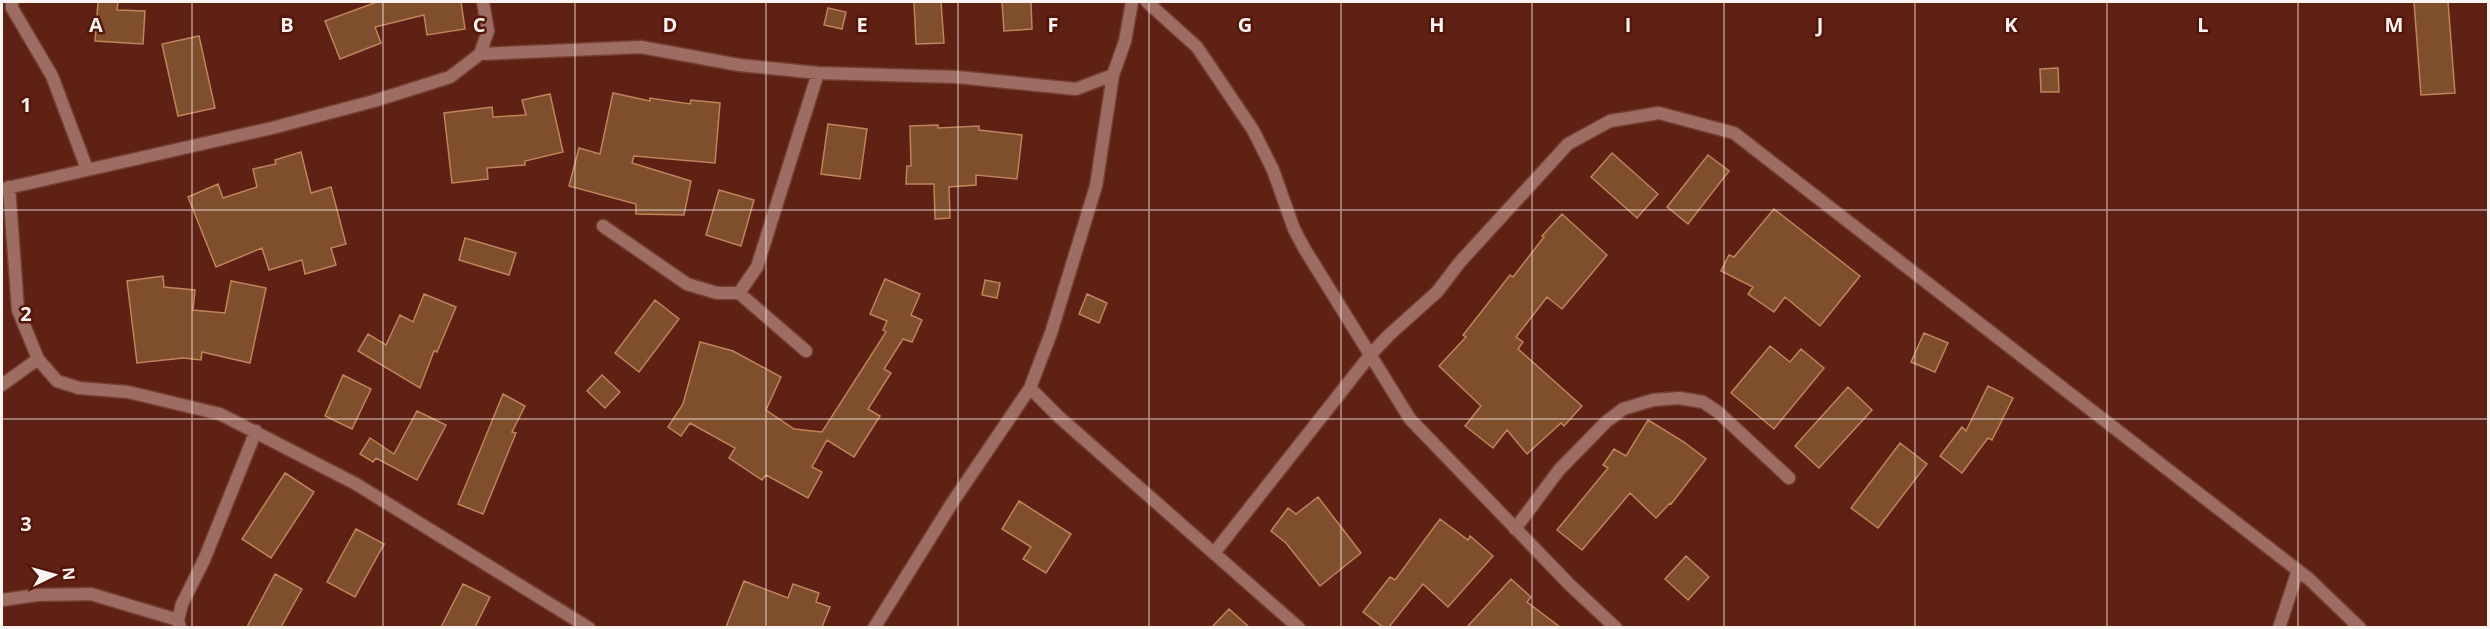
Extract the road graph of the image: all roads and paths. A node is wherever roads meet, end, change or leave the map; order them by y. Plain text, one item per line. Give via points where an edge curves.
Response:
1 (12, 2) edge
2 (483, 2) edge
3 (1132, 2) edge
4 (1147, 2) edge
5 (480, 54) junction
6 (818, 73) junction
7 (1113, 75) junction
8 (87, 169) junction
9 (5, 188) edge
10 (603, 226) dead end
11 (739, 292) junction
12 (806, 351) dead end
13 (1371, 354) junction
14 (38, 359) junction
15 (2, 385) edge
16 (1030, 388) junction
17 (256, 431) junction
18 (1789, 478) dead end
19 (1515, 529) junction
20 (1214, 553) junction
21 (2298, 570) junction
22 (2, 600) edge
23 (179, 624) edge
24 (589, 627) edge
25 (874, 627) edge
26 (1299, 627) edge
27 (1616, 627) edge
28 (2279, 627) edge
29 (2360, 627) edge

1 - 8 street via 52,76
2 - 5 street via 488,31
3 - 7 street via 1125,41
4 - 13 street via 1197,47 1253,130 1299,238
5 - 6 street via 641,47 740,65
5 - 8 street via 450,77 374,101
6 - 7 street via 957,77 1076,88
6 - 11 street via 757,267
7 - 16 street via 1096,186
8 - 9 street
9 - 14 street via 18,310
10 - 11 street via 687,284 717,293
11 - 12 street
13 - 19 street via 1410,419
13 - 20 street
13 - 21 street via 1437,292 1568,144 1610,121 1659,113 1734,133
14 - 15 street
14 - 17 street via 57,381 79,388 128,392 220,414
16 - 20 street
16 - 25 street
17 - 23 street via 182,604
17 - 24 street via 356,484
18 - 19 street via 1703,402 1679,398 1653,400 1623,409 1606,422 1559,470
19 - 27 street
20 - 26 street
21 - 28 street
21 - 29 street
22 - 23 street via 91,594

